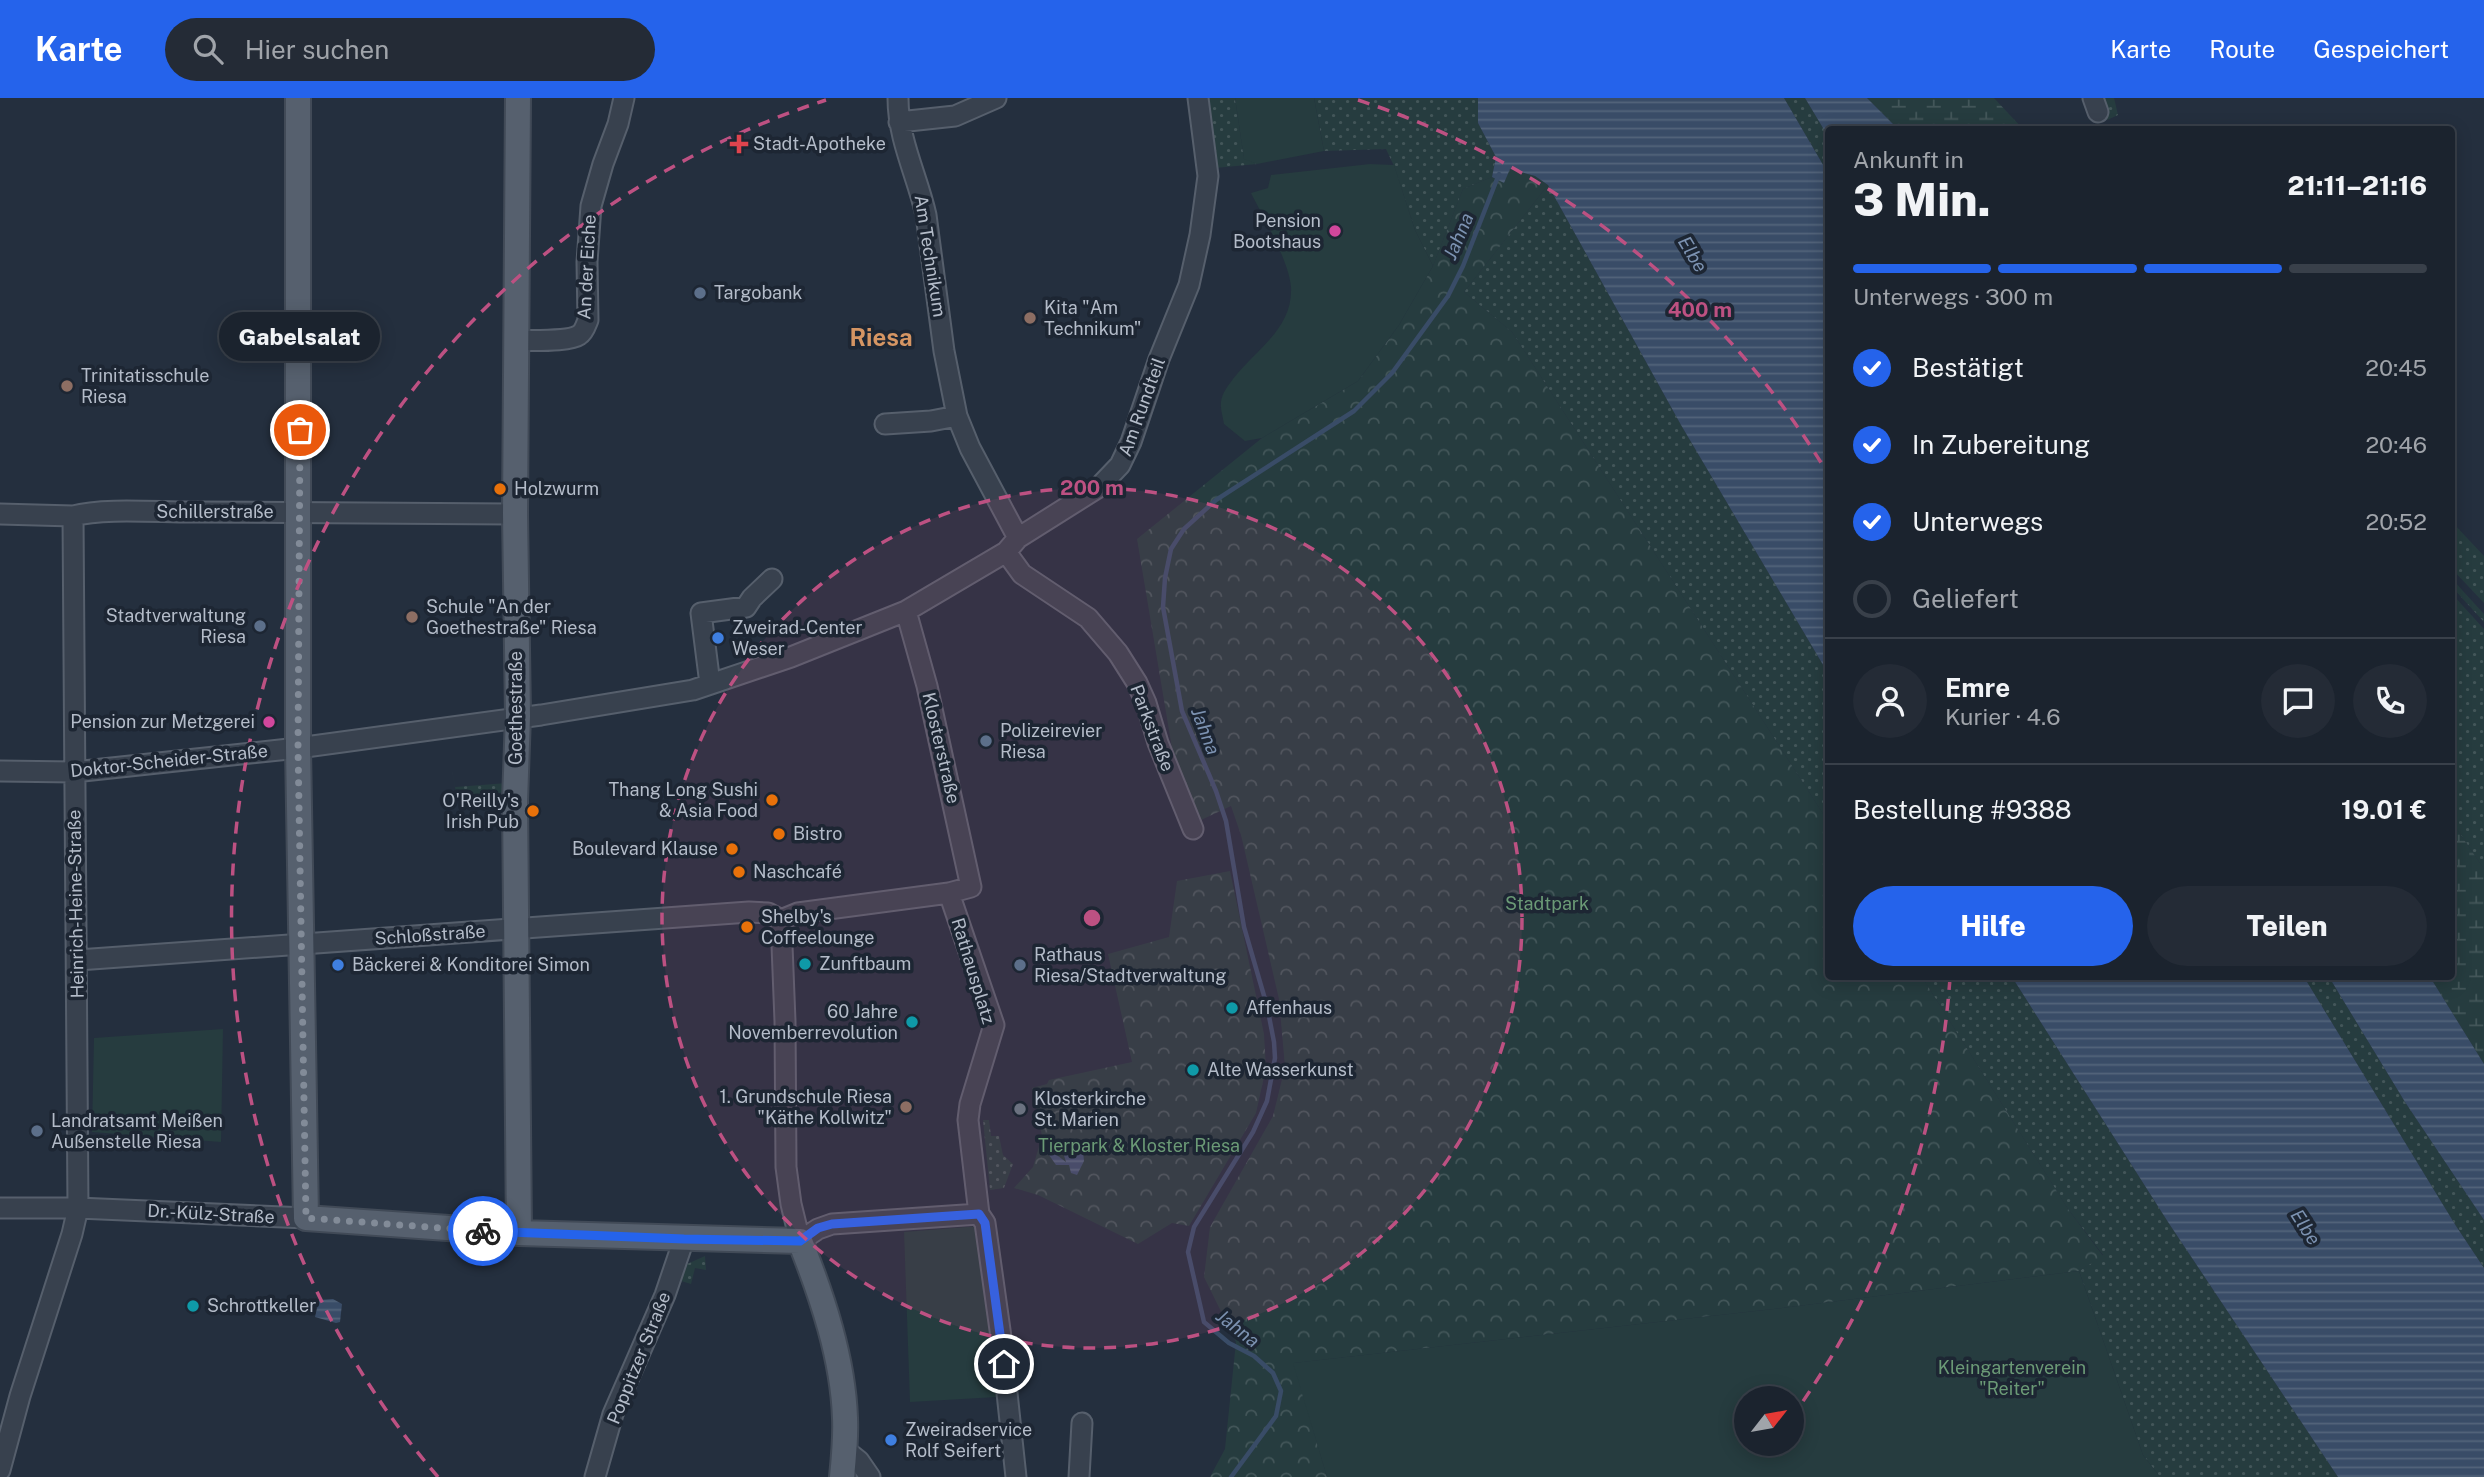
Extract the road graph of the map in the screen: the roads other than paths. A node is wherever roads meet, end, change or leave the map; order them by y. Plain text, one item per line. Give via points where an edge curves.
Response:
1 (298, 98) edge
2 (518, 98) edge
3 (624, 98) edge
4 (898, 98) edge
5 (996, 98) edge
6 (1198, 98) edge
7 (900, 122) junction
8 (517, 341) junction
9 (957, 416) junction
10 (885, 424) dead end
11 (300, 512) junction
12 (0, 514) edge
13 (515, 514) junction
14 (73, 516) junction
15 (1012, 545) junction
16 (772, 579) dead end
17 (906, 611) junction
18 (710, 684) junction
19 (518, 716) junction
20 (298, 748) junction
21 (0, 771) edge
22 (74, 772) junction
23 (1193, 829) dead end
24 (948, 893) junction
25 (781, 920) junction
26 (517, 929) junction
27 (303, 944) junction
28 (78, 960) junction
29 (0, 1208) edge
30 (78, 1208) junction
31 (979, 1214) junction
32 (306, 1218) junction
33 (519, 1233) junction
34 (684, 1239) junction
35 (800, 1241) junction
36 (1082, 1423) dead end
37 (844, 1449) junction
38 (0, 1470) edge
39 (595, 1477) edge
40 (842, 1477) edge
41 (870, 1477) edge
42 (1016, 1477) edge
43 (1079, 1477) edge

1 - 11 main road
2 - 8 main road, Goethestraße
3 - 8 street, An der Eiche via 590,206 588,320 578,336
4 - 7 street, Am Technikum
5 - 7 street via 955,116
6 - 15 street, Am Rundteil via 1208,176 1200,235 1189,285 1131,442 1120,465 1098,487
7 - 9 street, Am Technikum via 926,215
8 - 13 main road, Goethestraße
9 - 10 street
9 - 15 street
11 - 13 street, Schillerstraße
11 - 14 street, Schillerstraße
11 - 20 main road
12 - 14 street, Schillerstraße
13 - 19 main road, Goethestraße
14 - 22 street, Heinrich-Heine-Straße
15 - 17 street
15 - 23 street, Parkstraße via 1022,574 1088,618 1118,653 1146,703
16 - 18 street via 746,607 701,613
17 - 18 street
17 - 24 street, Klosterstraße via 971,887
18 - 19 street, Doktor-Scheider-Straße via 615,704
19 - 20 street, Doktor-Scheider-Straße
19 - 26 main road, Goethestraße
20 - 22 street, Doktor-Scheider-Straße
20 - 27 main road
21 - 22 street, Doktor-Scheider-Straße
22 - 28 street, Heinrich-Heine-Straße
24 - 25 street via 798,913
24 - 31 street, Rathausplatz via 994,1025 968,1120
25 - 26 street, Schloßstraße via 768,912 749,912
25 - 35 street via 786,1167
26 - 27 street, Schloßstraße
26 - 33 main road, Goethestraße
27 - 28 street, Schloßstraße
27 - 32 main road
28 - 30 street, Heinrich-Heine-Straße
29 - 30 street, Dr.-Külz-Straße
30 - 32 street, Dr.-Külz-Straße
30 - 38 street, Heinrich-Heine-Straße
31 - 35 street via 832,1224
31 - 42 street, Rathausplatz via 985,1223 1002,1337
32 - 33 main road, Dr.-Külz-Straße
33 - 34 main road, Dr.-Külz-Straße
34 - 35 main road, Dr.-Külz-Straße
34 - 39 street, Poppitzer Straße via 613,1414
35 - 37 main road via 836,1357 845,1417
36 - 43 street
37 - 40 main road
37 - 41 street

